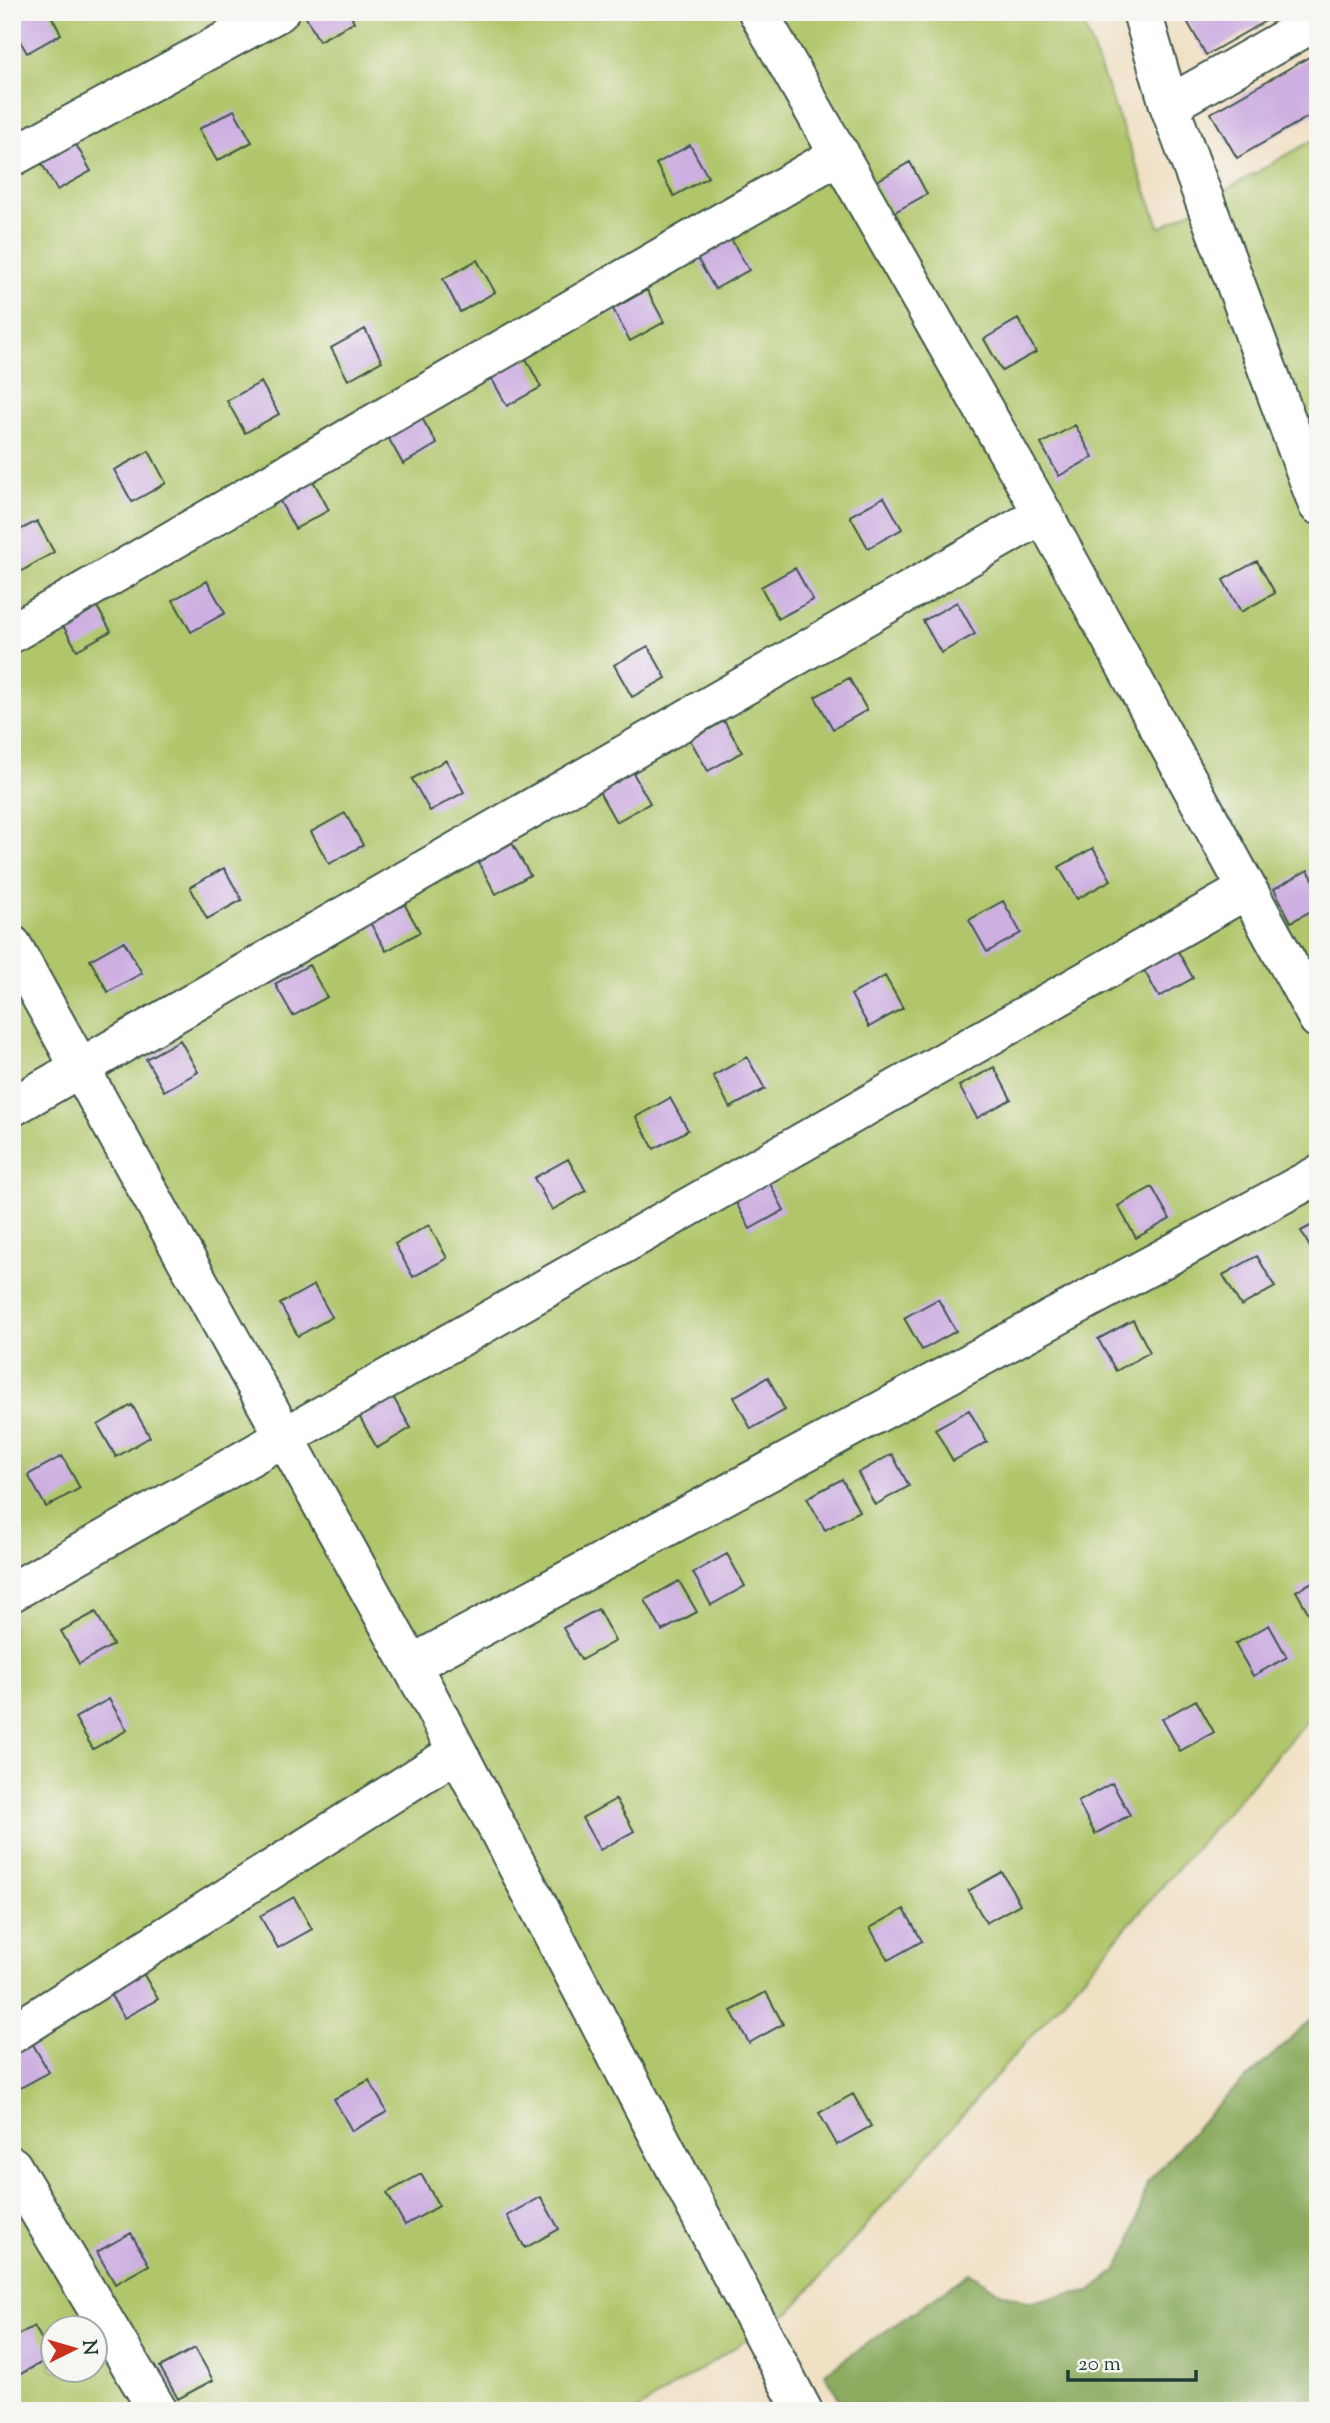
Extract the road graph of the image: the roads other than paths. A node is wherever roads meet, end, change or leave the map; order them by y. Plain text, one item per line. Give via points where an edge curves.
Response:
1 (279, 12) edge
2 (758, 12) edge
3 (1142, 12) edge
4 (1318, 20) edge
5 (1169, 105) junction
6 (840, 154) junction
7 (12, 157) edge
8 (1318, 505) edge
9 (1043, 514) junction
10 (12, 632) edge
11 (1246, 890) junction
12 (12, 945) edge
13 (1318, 1018) edge
14 (81, 1069) junction
15 (12, 1107) edge
16 (1318, 1175) edge
17 (283, 1435) junction
18 (12, 1592) edge
19 (411, 1665) junction
20 (457, 1752) junction
21 (12, 2034) edge
22 (12, 2166) edge
23 (158, 2411) edge
24 (803, 2411) edge

1 - 7 street
2 - 6 street
3 - 5 street
4 - 5 street
5 - 8 street
6 - 9 street
6 - 10 street
9 - 11 street
9 - 14 street
11 - 13 street
11 - 17 street
12 - 14 street
14 - 15 street
14 - 17 street
16 - 19 street
17 - 18 street
17 - 19 street
19 - 20 street
20 - 21 street
20 - 24 street
22 - 23 street

